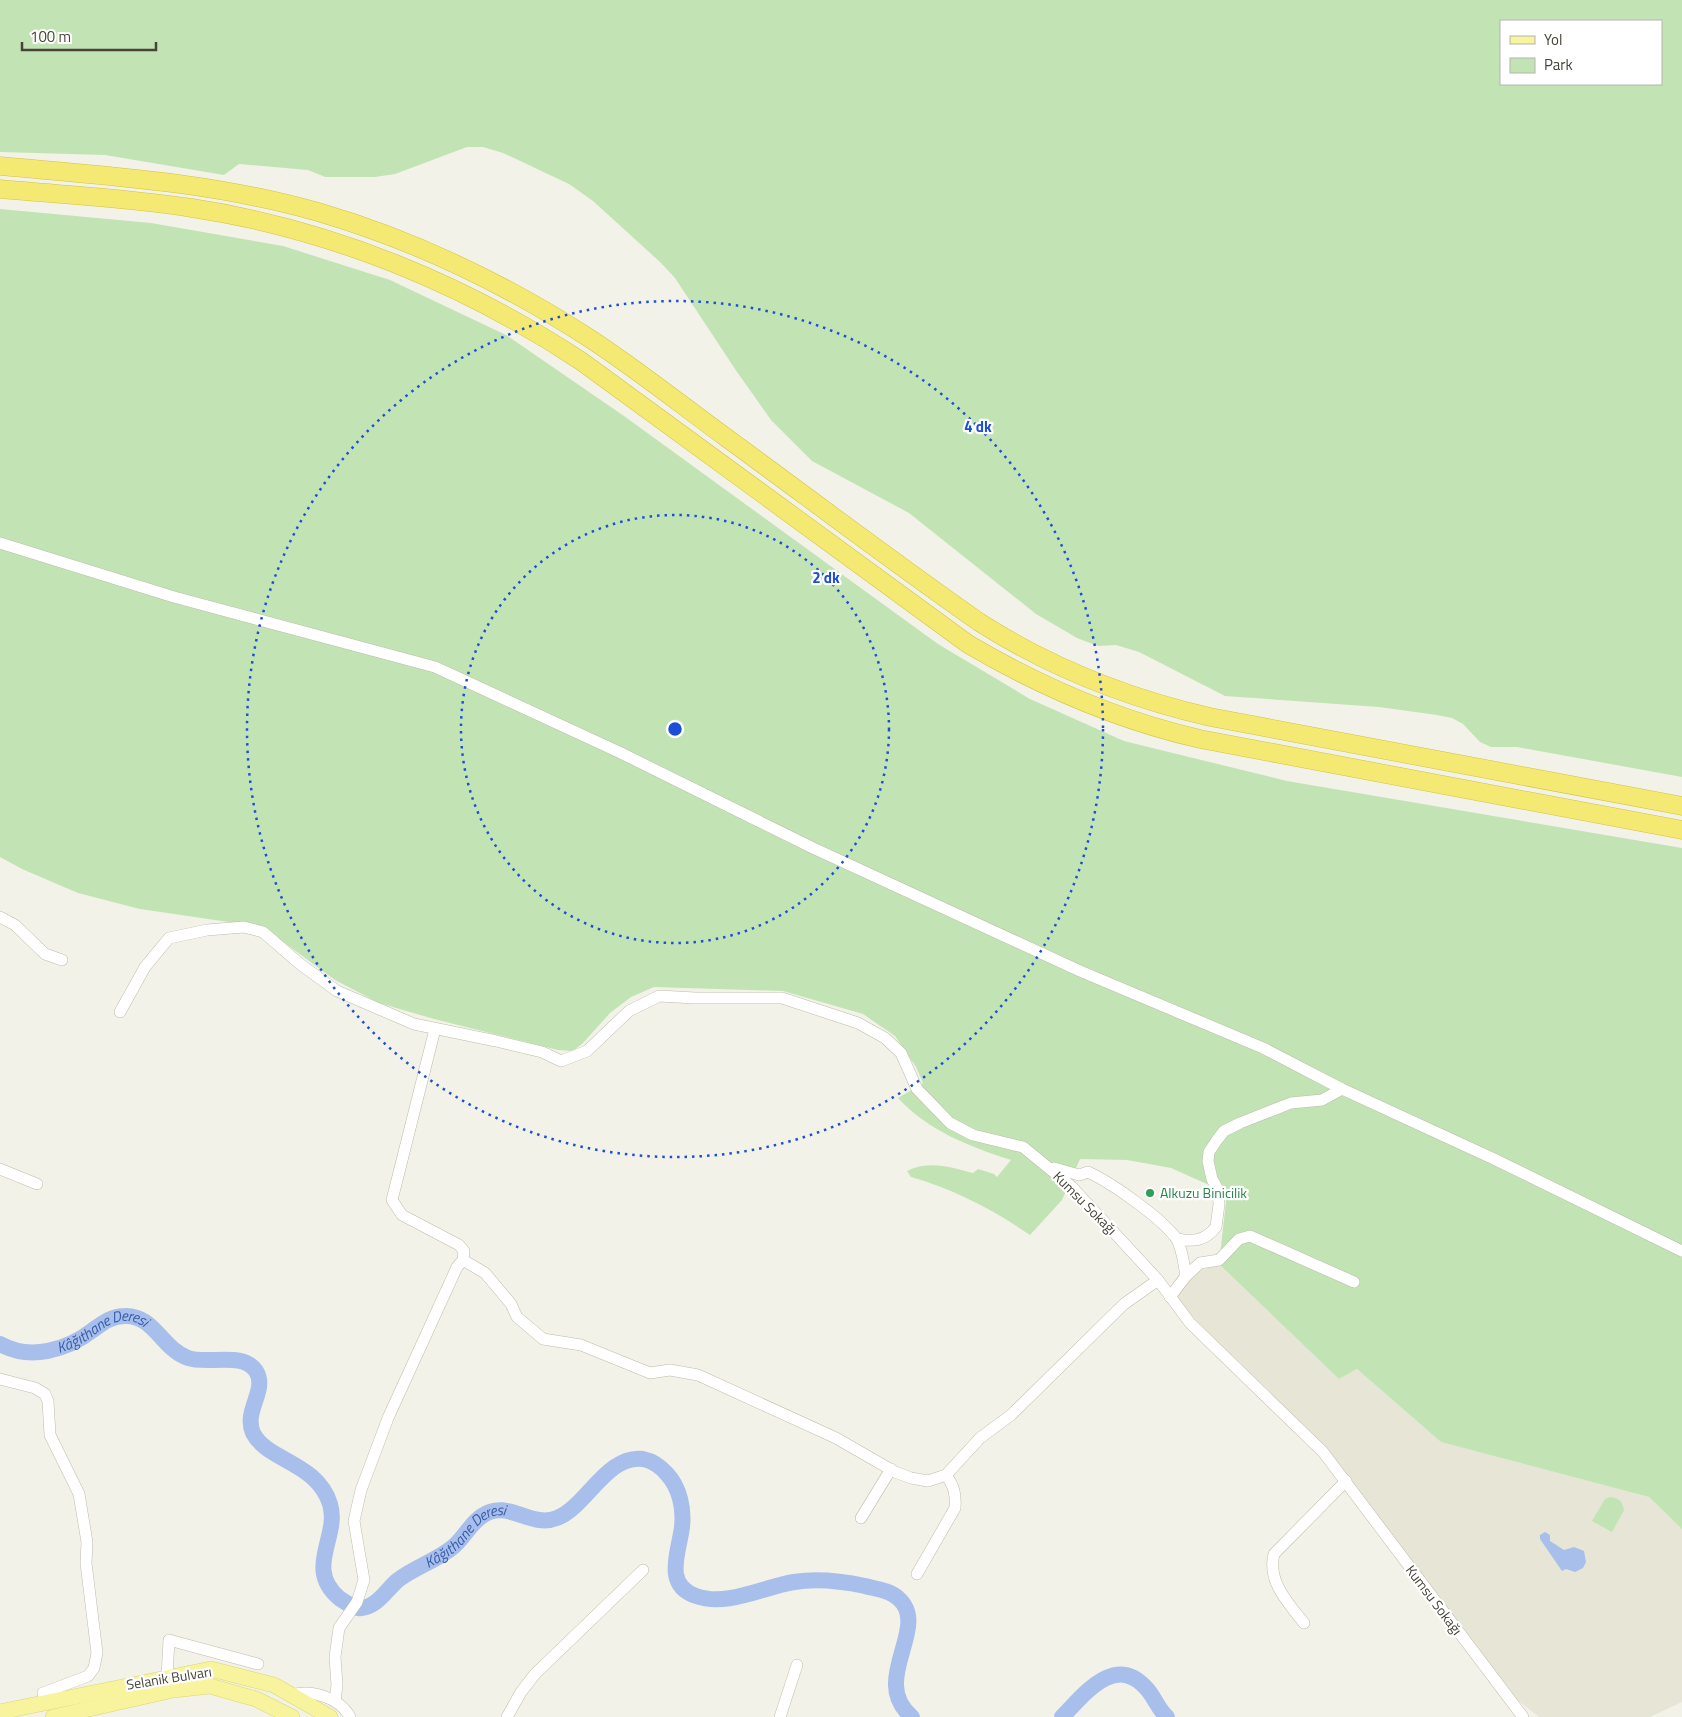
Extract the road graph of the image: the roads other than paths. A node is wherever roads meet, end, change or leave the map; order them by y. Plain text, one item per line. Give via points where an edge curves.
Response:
1 (0, 166) edge
2 (0, 189) edge
3 (0, 543) edge
4 (1682, 806) edge
5 (1682, 830) edge
6 (0, 917) edge
7 (62, 960) dead end
8 (120, 1012) dead end
9 (434, 1029) junction
10 (1342, 1089) junction
11 (1046, 1164) junction
12 (0, 1168) edge
13 (37, 1184) dead end
14 (1177, 1239) junction
15 (1682, 1251) edge
16 (463, 1260) junction
17 (1186, 1276) junction
18 (1158, 1280) junction
19 (1354, 1282) dead end
20 (1170, 1297) junction
21 (0, 1379) edge
22 (891, 1470) junction
23 (946, 1475) junction
24 (1346, 1482) junction
25 (862, 1518) dead end
26 (643, 1570) dead end
27 (917, 1574) dead end
28 (1304, 1623) dead end
29 (258, 1664) dead end
30 (797, 1666) dead end
31 (157, 1684) junction
32 (292, 1695) junction
33 (335, 1701) junction
34 (44, 1702) junction
35 (0, 1712) edge
36 (53, 1717) edge
37 (292, 1717) edge
38 (330, 1717) edge
39 (350, 1717) edge
40 (507, 1717) edge
41 (780, 1717) edge
42 (1523, 1717) edge

1 - 4 highway via 174,181 258,197 383,234 466,270 517,295 589,338 979,622 1036,656 1106,686 1153,702 1226,720
2 - 5 highway via 134,200 232,215 364,252 453,289 534,331 581,361 968,644 1036,682 1104,711 1150,727 1208,740
3 - 10 street via 174,597 435,667 622,753 813,848 1080,971 1263,1048
6 - 7 street via 15,925 45,954
8 - 9 street via 145,967 169,938 244,927 263,932 337,991 414,1024
9 - 11 street via 542,1052 561,1061 586,1051 629,1011 659,996 782,998 858,1023 885,1038 901,1053 917,1089 950,1123 973,1135 1024,1147
9 - 16 street via 392,1200 402,1215 459,1246 464,1251
10 - 14 street via 1322,1100 1291,1103 1224,1131 1209,1152 1208,1161 1218,1190 1216,1227 1202,1240
10 - 15 street
11 - 14 street, Kumsu Sokağı via 1063,1172 1079,1175 1088,1172 1100,1178 1152,1215
11 - 18 street, Kumsu Sokağı via 1098,1214
12 - 13 street
14 - 17 street
16 - 22 street via 485,1273 517,1317 543,1339 581,1345 650,1373 670,1370 698,1375 836,1438
16 - 33 street via 388,1418 361,1490 354,1521 364,1580 357,1602 339,1628
17 - 19 street via 1200,1262 1219,1260 1239,1240 1250,1236
17 - 20 street
18 - 20 street, Kumsu Sokağı
18 - 23 street via 1124,1304 1011,1415 980,1438
20 - 24 street, Kumsu Sokağı via 1190,1323 1324,1452
21 - 34 street via 35,1388 45,1394 50,1435 79,1494 87,1542 86,1563 97,1653 94,1668 88,1676 44,1693
22 - 23 street via 928,1481
22 - 25 street
23 - 27 street via 953,1484 955,1508
24 - 28 street via 1274,1554 1271,1564 1285,1600
24 - 42 street, Kumsu Sokağı
26 - 40 street via 535,1674
29 - 31 street via 169,1640
30 - 41 street
31 - 32 main road, Selanik Bulvarı via 211,1668 274,1685
31 - 34 main road, Selanik Bulvarı
31 - 36 main road, Selanik Bulvarı
31 - 37 main road, Selanik Bulvarı via 210,1686 256,1699
32 - 33 street via 305,1692
32 - 38 main road, Selanik Bulvarı
33 - 39 street via 345,1707
34 - 35 main road, Selanik Bulvarı

